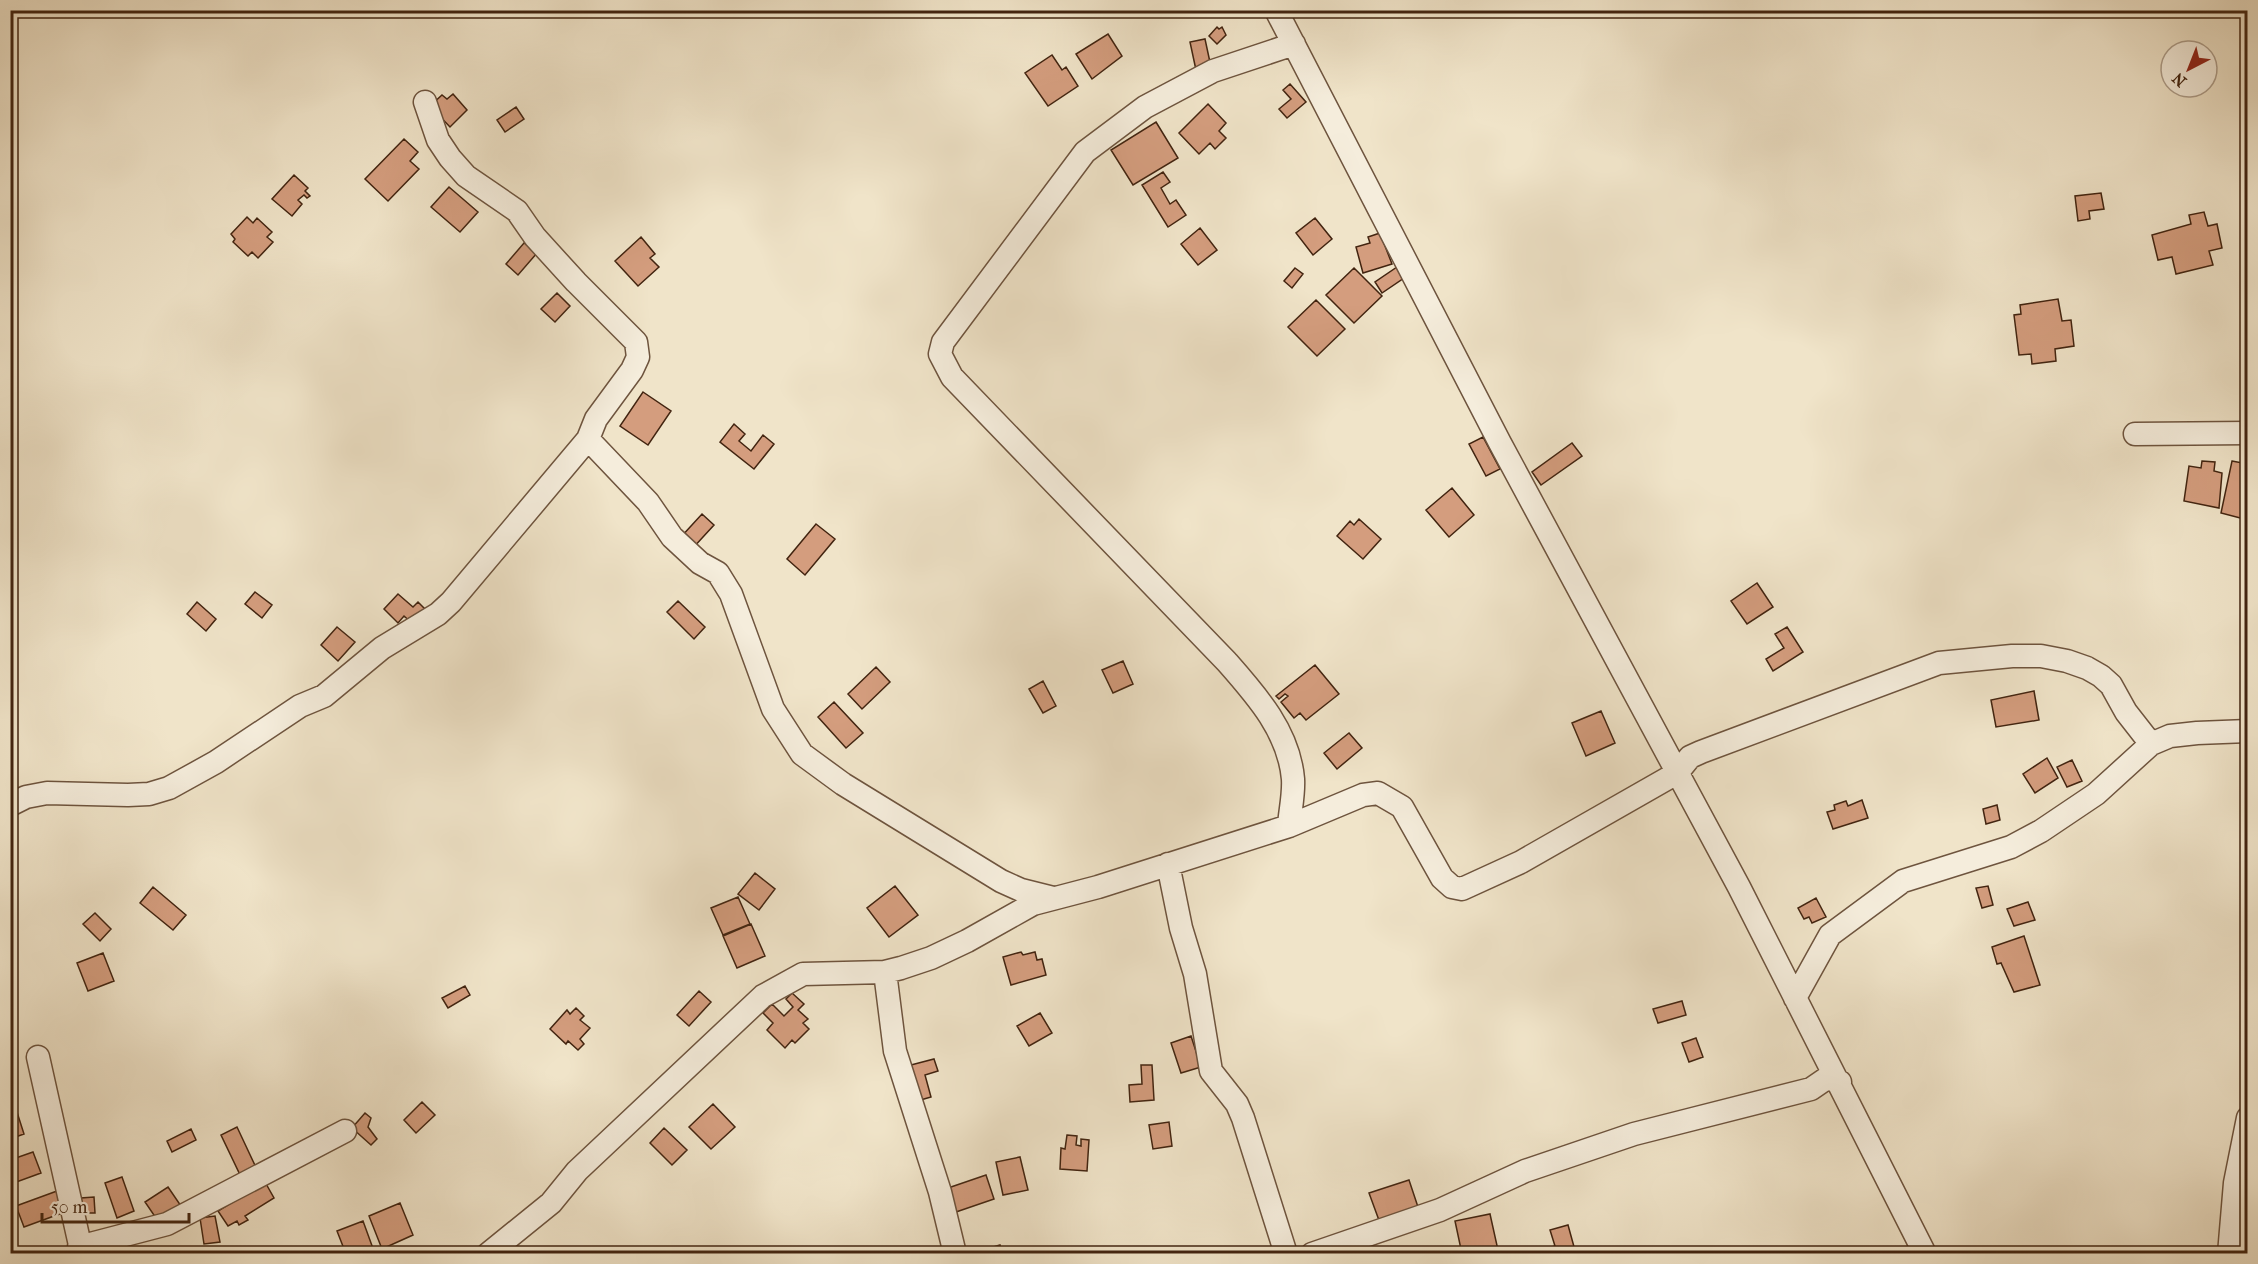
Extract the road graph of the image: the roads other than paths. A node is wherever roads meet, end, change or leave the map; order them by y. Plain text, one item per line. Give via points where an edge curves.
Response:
1 (1276, 10) edge
2 (1294, 44) junction
3 (425, 102) dead end
4 (2247, 433) edge
5 (2135, 434) dead end
6 (588, 439) junction
7 (2247, 731) edge
8 (2151, 744) junction
9 (1677, 773) junction
10 (10, 806) edge
11 (1289, 826) junction
12 (1168, 864) junction
13 (1054, 898) junction
14 (885, 972) junction
15 (1795, 998) junction
16 (38, 1057) dead end
17 (1840, 1082) junction
18 (2247, 1118) edge
19 (345, 1131) dead end
20 (80, 1250) edge
21 (488, 1254) edge
22 (955, 1254) edge
23 (1286, 1254) edge
24 (1312, 1254) edge
25 (1925, 1254) edge
26 (2229, 1254) edge

1 - 2 street
2 - 9 street via 1500,443
2 - 11 street via 1213,71 1145,107 1085,152 955,324 940,354 952,377 1227,662 1258,699 1275,722 1290,763 1293,780
3 - 6 street via 438,140 450,158 466,176 517,211 535,237 636,342 635,364 596,419
4 - 5 street
6 - 10 street via 451,602 382,648 324,696 300,706 169,788 128,795 47,793 26,797
6 - 13 street via 648,502 672,537 700,563 718,573 731,594 773,709 802,754 843,784 1001,880 1021,890
7 - 8 street via 2179,735
8 - 9 street via 2101,676 2067,661 2012,656 1939,663 1701,752 1690,757
8 - 15 street via 2096,794 2041,831 2011,847 1903,881 1830,935
9 - 11 street via 1521,862 1462,890 1442,878 1402,807 1378,793 1363,795
9 - 15 street
11 - 12 street
12 - 13 street
12 - 23 street via 1195,974 1211,1071 1243,1118
13 - 14 street via 1024,908 931,958
14 - 21 street via 803,974 763,996 577,1172 550,1203
14 - 22 street via 895,1051 940,1192
15 - 17 street
16 - 20 street
17 - 24 street via 1827,1078 1811,1089 1634,1134 1525,1171 1440,1210
17 - 25 street
18 - 26 street via 2235,1183
19 - 20 street via 167,1224

